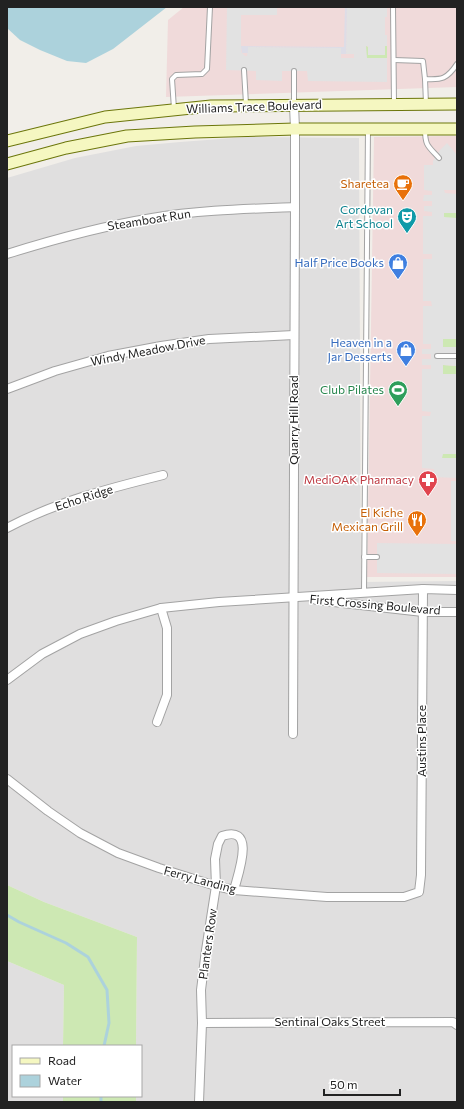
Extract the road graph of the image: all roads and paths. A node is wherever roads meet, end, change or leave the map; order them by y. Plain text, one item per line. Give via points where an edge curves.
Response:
1 (210, 7) edge
2 (393, 7) edge
3 (394, 60) junction
4 (457, 64) edge
5 (244, 70) dead end
6 (294, 71) dead end
7 (425, 79) junction
8 (394, 104) junction
9 (426, 104) junction
10 (457, 104) edge
11 (294, 105) junction
12 (246, 106) junction
13 (174, 110) junction
14 (368, 128) junction
15 (295, 129) junction
16 (425, 129) junction
17 (457, 129) edge
18 (7, 141) edge
19 (438, 158) dead end
20 (7, 164) edge
21 (295, 207) junction
22 (7, 254) edge
23 (294, 335) junction
24 (437, 356) dead end
25 (457, 356) edge
26 (7, 389) edge
27 (163, 475) dead end
28 (7, 528) edge
29 (364, 557) junction
30 (377, 558) dead end
31 (423, 589) junction
32 (457, 590) edge
33 (364, 593) junction
34 (293, 598) junction
35 (161, 608) junction
36 (423, 612) junction
37 (457, 612) edge
38 (7, 680) edge
39 (157, 722) dead end
40 (293, 734) dead end
41 (7, 778) edge
42 (216, 886) junction
43 (234, 890) junction
44 (419, 892) joint
45 (202, 1023) junction
46 (457, 1025) edge
47 (199, 1102) edge

1 - 13 lane via 207,69 202,74 176,75 172,79
2 - 3 lane
3 - 7 lane via 423,61
3 - 8 lane
4 - 7 lane via 451,73 440,80
5 - 12 lane
6 - 11 lane
7 - 9 lane
8 - 9 main road, Williams Trace Boulevard
8 - 11 main road, Williams Trace Boulevard
9 - 10 main road, Williams Trace Boulevard
11 - 12 main road, Williams Trace Boulevard
11 - 15 street, Quarry Hill Road
12 - 13 main road, Williams Trace Boulevard
13 - 18 main road, Williams Trace Boulevard via 105,117
14 - 15 main road, Williams Trace Boulevard
14 - 16 main road, Williams Trace Boulevard
14 - 29 lane
15 - 20 main road, Williams Trace Boulevard via 127,136 66,148
15 - 21 street, Quarry Hill Road
16 - 17 main road, Williams Trace Boulevard
16 - 19 lane via 427,145
21 - 22 street, Steamboat Run via 204,212 153,218 96,229
21 - 23 street, Quarry Hill Road
23 - 26 street, Windy Meadow Drive via 209,339 123,353 55,371
23 - 34 street, Quarry Hill Road
24 - 25 lane
27 - 28 street, Echo Ridge via 71,500
29 - 30 lane
29 - 33 lane
31 - 32 street, First Crossing Boulevard
31 - 33 street, First Crossing Boulevard
31 - 36 street, Austins Place
33 - 34 street, First Crossing Boulevard
34 - 35 street, First Crossing Boulevard
34 - 36 street, First Crossing Boulevard
34 - 40 street, Quarry Hill Road
35 - 38 street, First Crossing Boulevard via 80,634 42,654
35 - 39 street via 167,628 167,695
36 - 37 street, First Crossing Boulevard
36 - 44 street, Austins Place
41 - 42 street, Ferry Landing via 80,833 118,853
42 - 43 street, Ferry Landing
42 - 43 street, Planters Row via 215,859 218,844 222,836 236,835 243,846
42 - 45 street, Planters Row via 201,990
43 - 44 street, Ferry Landing via 327,896 404,896
45 - 46 street, Sentinal Oaks Street via 453,1022
45 - 47 street, Planters Row

